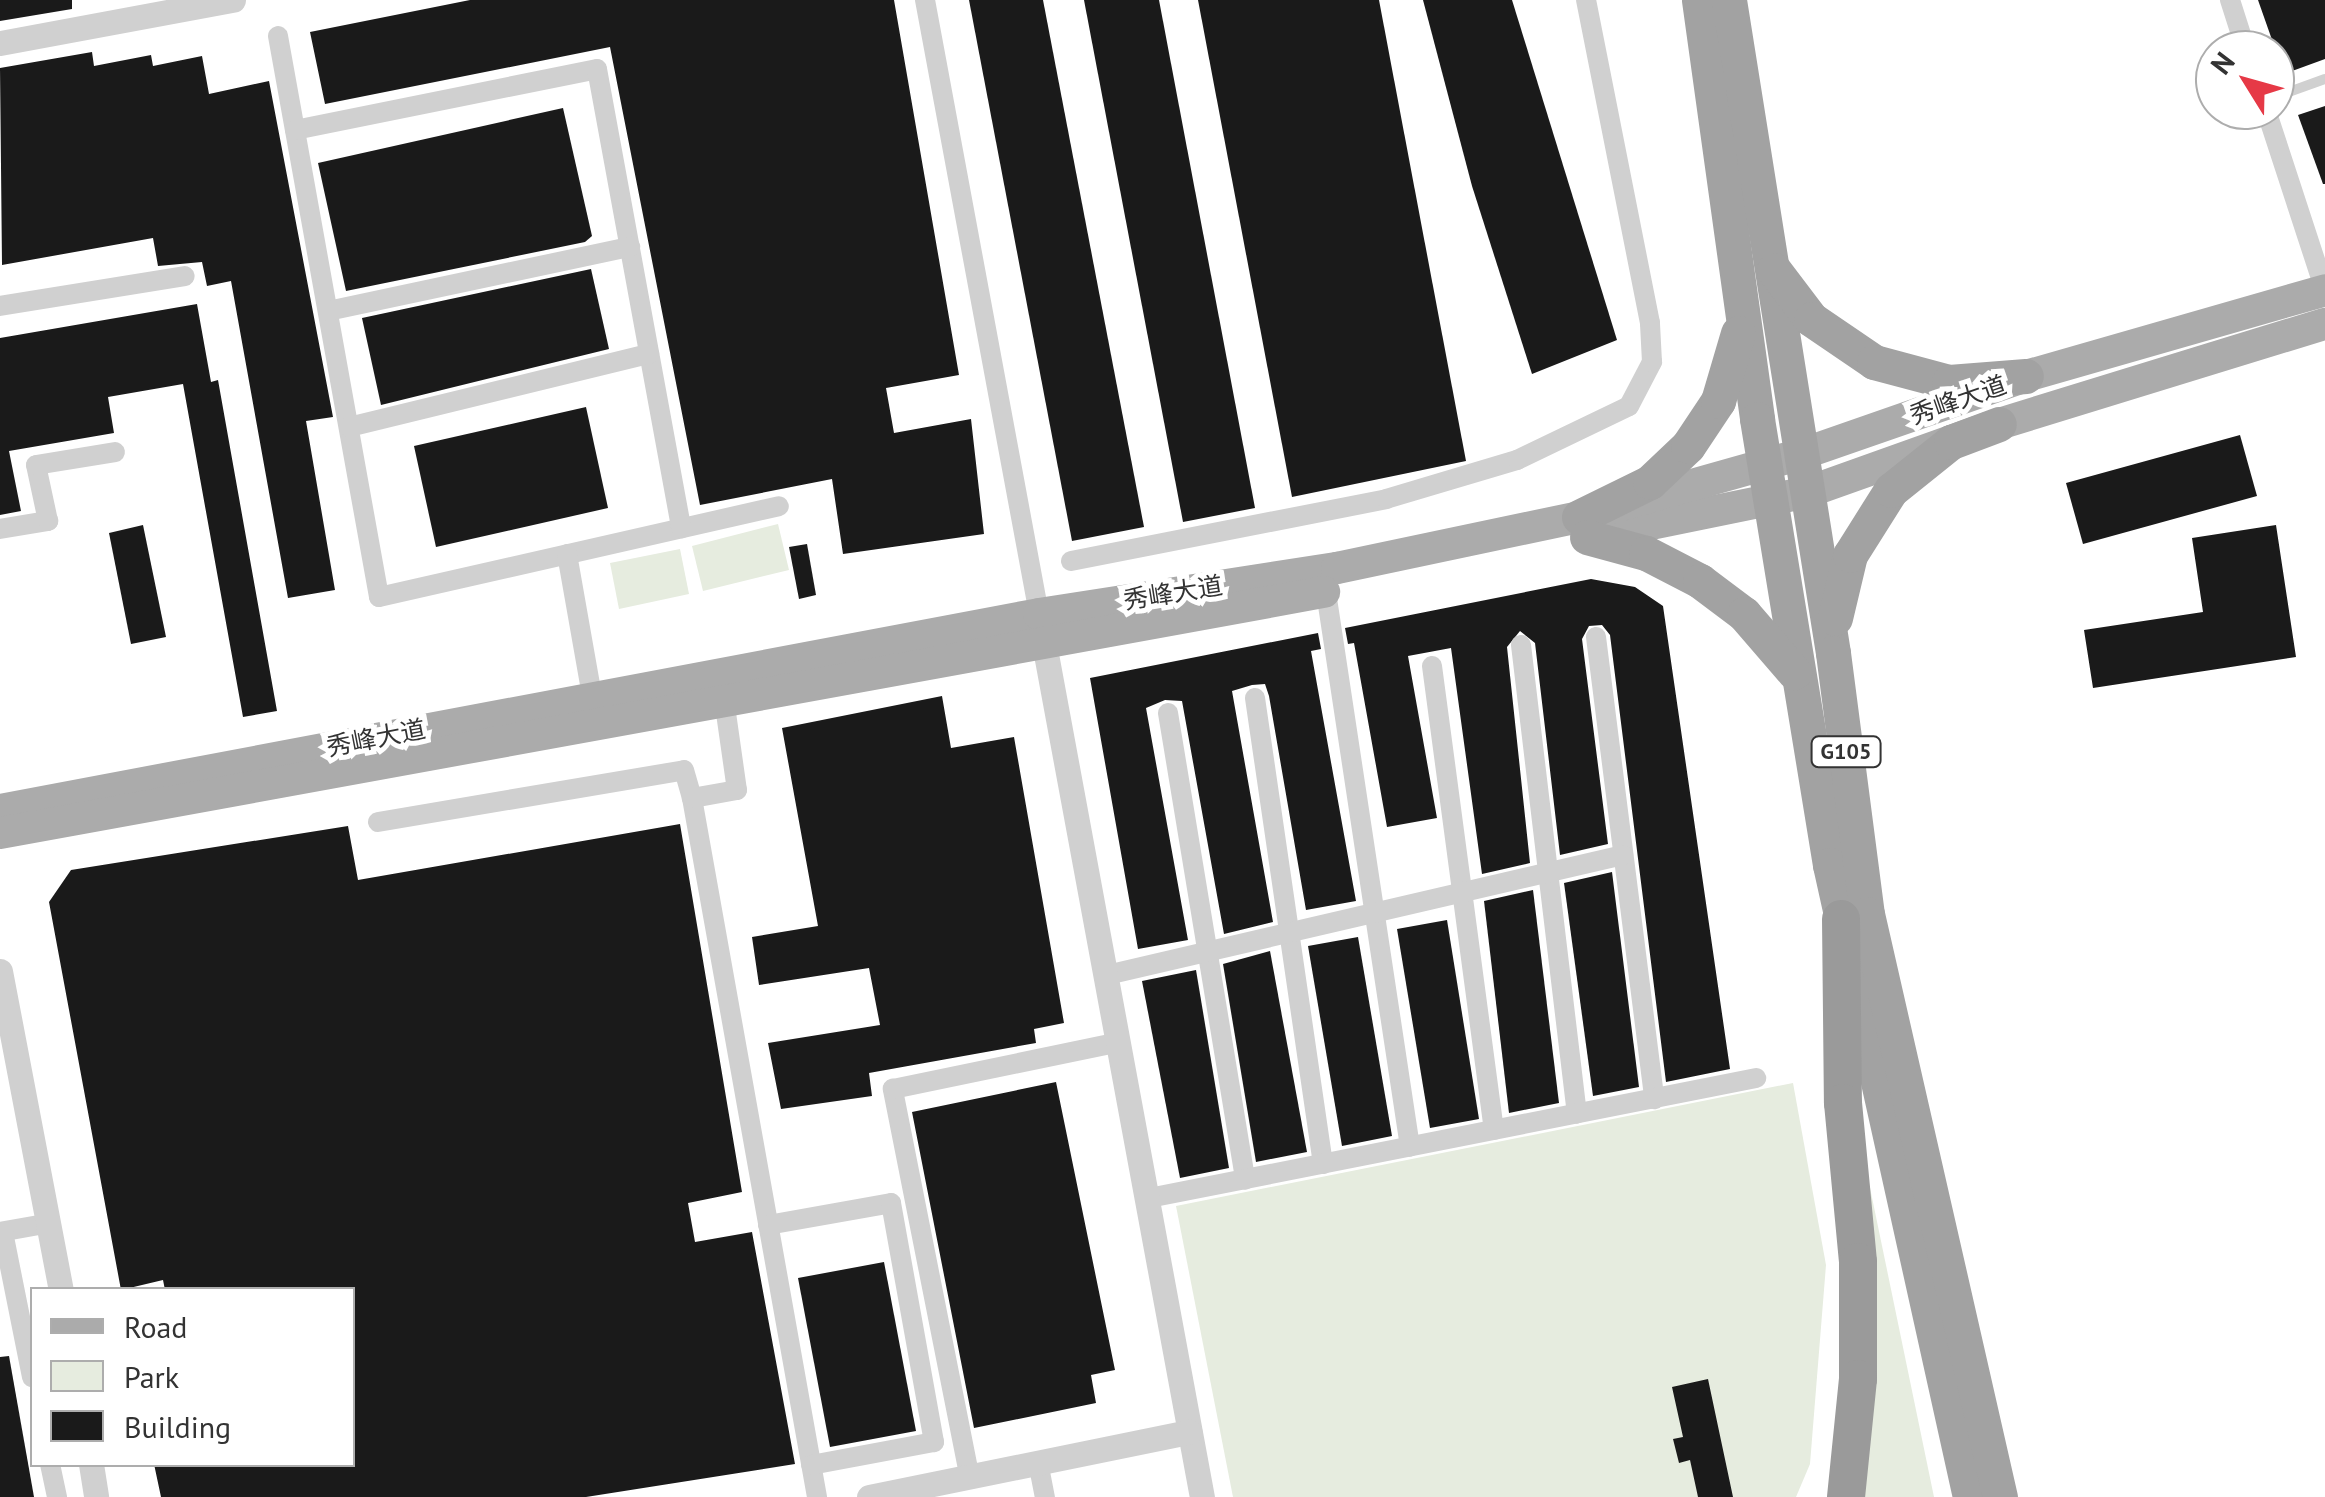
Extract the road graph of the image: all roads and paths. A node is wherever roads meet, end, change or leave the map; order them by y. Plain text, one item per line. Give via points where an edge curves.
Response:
1 (233, 0) edge
2 (924, 0) edge
3 (1586, 0) edge
4 (1699, 0) edge
5 (1729, 0) edge
6 (2230, 0) edge
7 (142, 8) edge
8 (2240, 30) edge
9 (278, 36) dead end
10 (0, 42) edge
11 (2325, 79) edge
12 (2295, 90) edge
13 (295, 130) junction
14 (2273, 130) edge
15 (630, 247) junction
16 (1752, 262) junction
17 (185, 276) dead end
18 (2325, 290) edge
19 (0, 306) edge
20 (328, 311) junction
21 (2325, 324) edge
22 (649, 354) junction
23 (2026, 376) junction
24 (1999, 424) junction
25 (349, 428) junction
26 (115, 452) dead end
27 (1802, 454) junction
28 (1764, 466) junction
29 (1808, 492) junction
30 (1770, 502) junction
31 (779, 506) dead end
32 (1583, 527) junction
33 (681, 528) junction
34 (0, 530) edge
35 (567, 554) junction
36 (1071, 561) dead end
37 (1326, 592) junction
38 (1041, 627) junction
39 (1596, 637) dead end
40 (1521, 645) dead end
41 (1834, 654) junction
42 (1432, 666) dead end
43 (1797, 676) junction
44 (592, 696) junction
45 (1256, 698) dead end
46 (724, 699) junction
47 (1168, 713) dead end
48 (692, 798) junction
49 (0, 810) edge
50 (378, 822) dead end
51 (0, 834) edge
52 (1623, 855) junction
53 (1548, 872) junction
54 (1463, 892) junction
55 (1375, 913) junction
56 (1842, 919) junction
57 (1290, 932) junction
58 (1207, 952) junction
59 (0, 971) edge
60 (1107, 975) junction
61 (1119, 1042) junction
62 (1756, 1078) dead end
63 (1654, 1099) junction
64 (1577, 1114) junction
65 (1494, 1130) junction
66 (1410, 1147) junction
67 (1323, 1164) junction
68 (1245, 1180) junction
69 (1149, 1198) junction
70 (50, 1223) junction
71 (768, 1226) junction
72 (2, 1232) edge
73 (61, 1287) edge
74 (30, 1367) edge
75 (1190, 1432) junction
76 (811, 1465) junction
77 (51, 1467) edge
78 (91, 1467) edge
79 (1040, 1467) junction
80 (970, 1479) junction
81 (57, 1497) edge
82 (96, 1497) edge
83 (817, 1497) edge
84 (869, 1497) edge
85 (1045, 1497) edge
86 (1202, 1497) edge
87 (1846, 1497) edge
88 (1970, 1497) edge
89 (2000, 1497) edge

1 - 7 street
2 - 38 street
3 - 36 street via 1650,323 1652,362 1629,406 1517,460 1386,499
4 - 16 highway, G105
5 - 16 highway, G105
6 - 8 street
7 - 10 street
9 - 13 street
11 - 12 lane
13 - 15 street via 598,69
13 - 20 street
14 - 18 street
15 - 20 street
15 - 22 street
16 - 23 highway via 1812,318 1874,362 1949,382
16 - 27 highway, G105
16 - 28 highway, G105
16 - 32 highway via 1736,350 1704,425 1650,482
17 - 19 street
18 - 23 main road, 秀峰大道
20 - 25 street
21 - 24 main road, 秀峰大道
22 - 25 street
22 - 33 street
23 - 27 main road, 秀峰大道
24 - 29 main road, 秀峰大道
24 - 41 highway via 1930,456 1875,510 1842,578
25 - 35 street via 379,598
26 - 34 street via 36,465 48,521
27 - 28 main road, 秀峰大道
27 - 29 highway, G105
28 - 30 highway, G105
28 - 32 main road, 秀峰大道
29 - 30 main road, 秀峰大道
29 - 41 highway, G105
30 - 32 main road, 秀峰大道
30 - 43 highway, G105
31 - 33 street
32 - 37 main road, 秀峰大道
32 - 38 main road, 秀峰大道
32 - 43 highway via 1700,581 1744,614
33 - 35 street
35 - 44 street
37 - 38 main road, 秀峰大道
37 - 55 street
38 - 44 main road, 秀峰大道
38 - 46 main road, 秀峰大道
38 - 60 street
39 - 52 street
40 - 53 street
41 - 89 highway, G105 via 1867,914
42 - 54 street
43 - 56 highway, G105
44 - 49 main road, 秀峰大道
45 - 57 street
46 - 48 street via 737,790
46 - 51 main road, 秀峰大道
47 - 58 street
48 - 50 street via 684,770
48 - 71 street
52 - 53 street
52 - 63 street
53 - 54 street
53 - 64 street
54 - 55 street
54 - 65 street
55 - 57 street
55 - 66 street
56 - 87 highway via 1843,1102 1858,1262 1858,1379
56 - 88 highway, G105
57 - 58 street
57 - 67 street
58 - 60 street
58 - 68 street
59 - 70 street
60 - 61 street
61 - 69 street
61 - 80 street via 893,1089
62 - 63 street
63 - 64 street
64 - 65 street
65 - 66 street
66 - 67 street
67 - 68 street
68 - 69 street
69 - 75 street
70 - 72 street
70 - 73 street
71 - 76 street
71 - 76 street via 891,1203 934,1442
72 - 74 street
75 - 79 street
75 - 86 street
76 - 83 street
77 - 81 street
78 - 82 street
79 - 80 street
79 - 85 street
80 - 84 street

